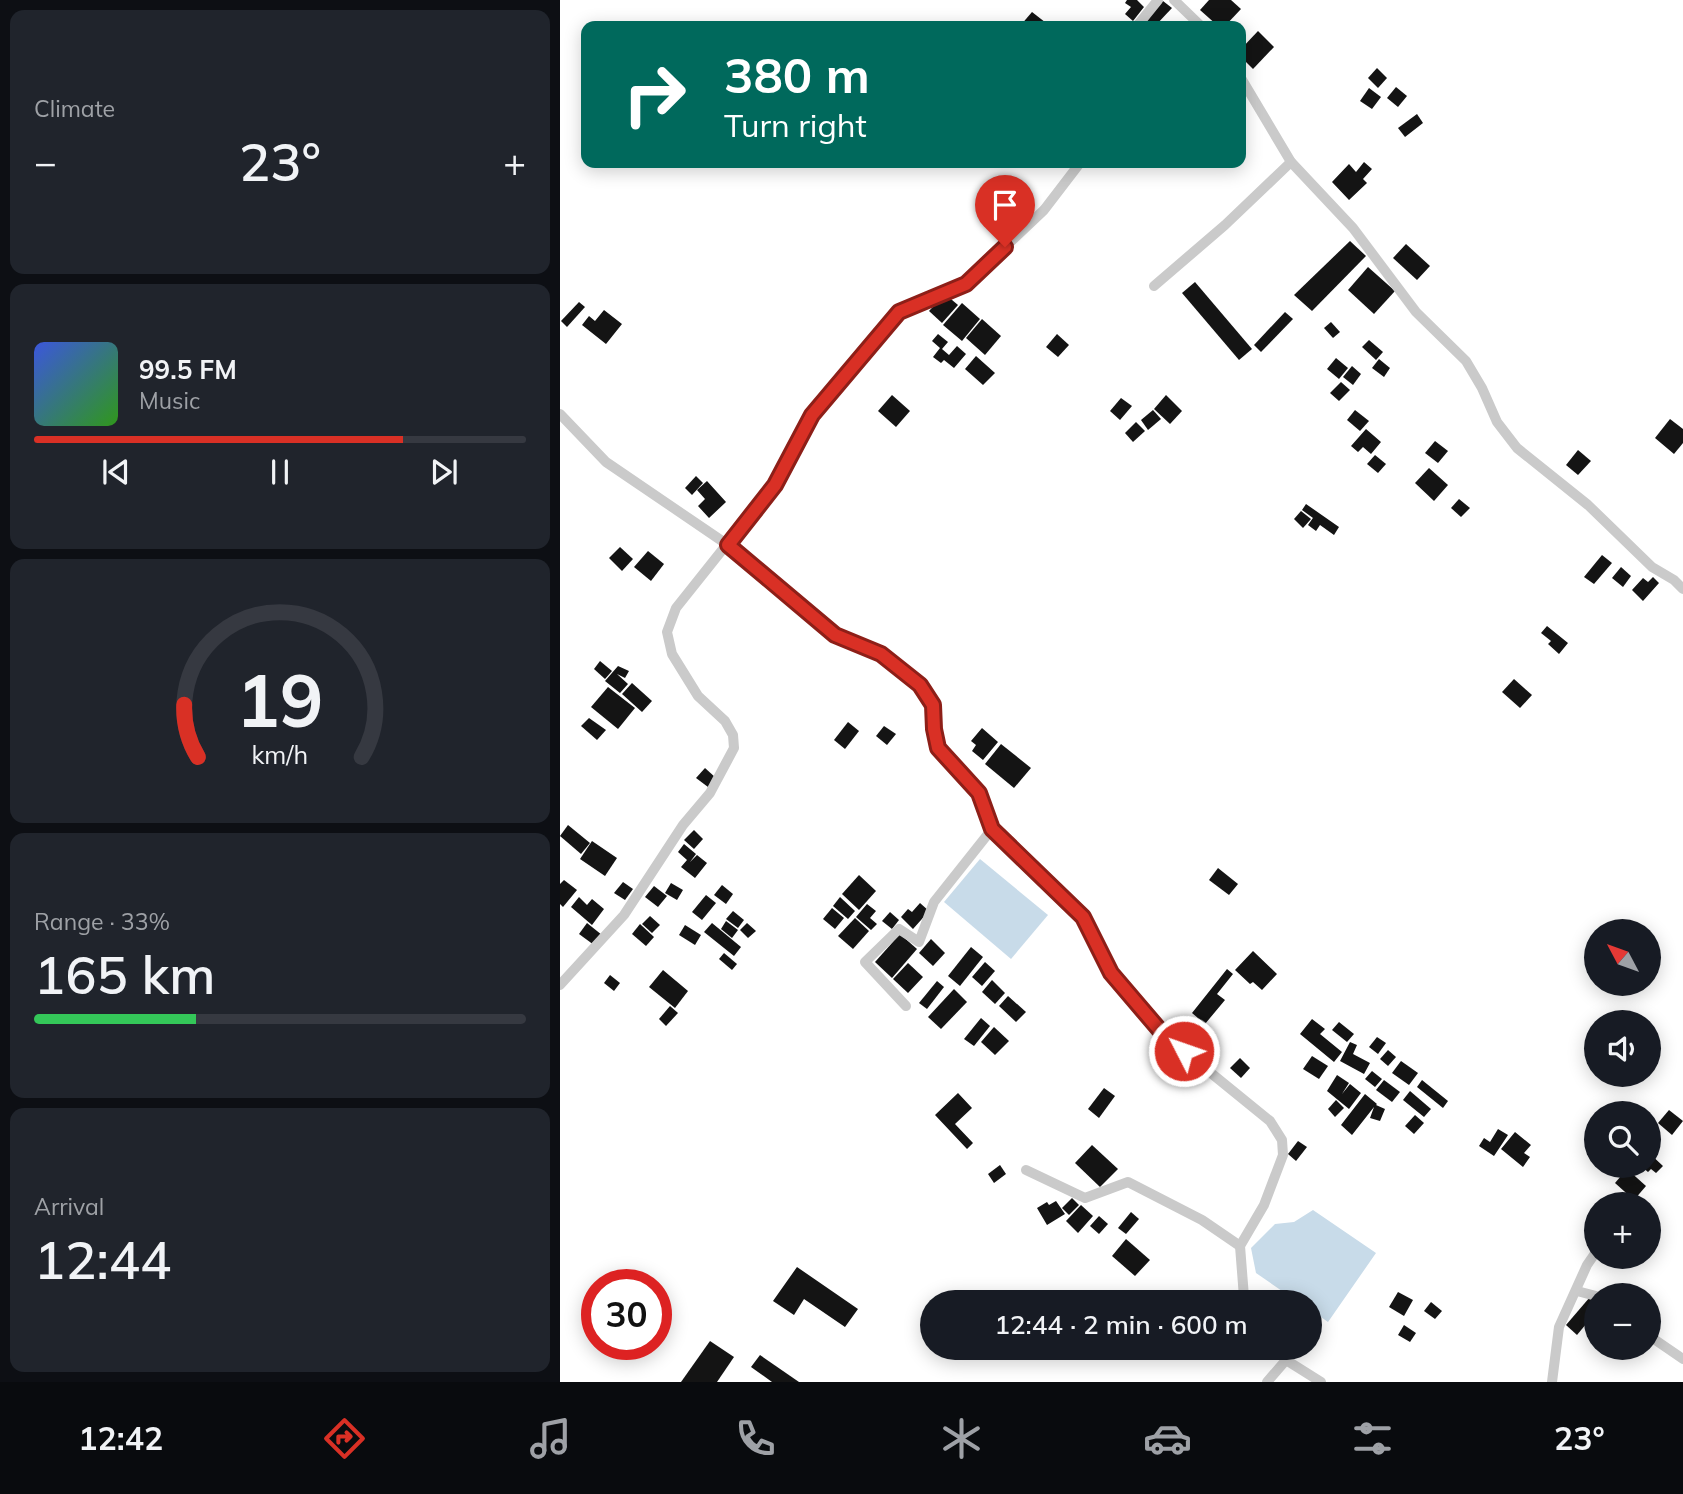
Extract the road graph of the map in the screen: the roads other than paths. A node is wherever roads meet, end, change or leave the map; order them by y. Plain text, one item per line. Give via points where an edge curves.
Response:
1 (1158, 0) edge
2 (1174, 0) edge
3 (1141, 21) edge
4 (1196, 21) edge
5 (1246, 86) edge
6 (1291, 162) junction
7 (1076, 168) edge
8 (1154, 286) dead end
9 (560, 414) edge
10 (728, 545) junction
11 (1683, 589) edge
12 (992, 829) junction
13 (560, 985) edge
14 (906, 1006) dead end
15 (1026, 1170) dead end
16 (1240, 1246) junction
17 (1585, 1269) edge
18 (1243, 1290) edge
19 (1577, 1291) junction
20 (1584, 1293) edge
21 (1661, 1344) edge
22 (1683, 1359) edge
23 (1286, 1360) joint
24 (1267, 1382) edge
25 (1321, 1382) edge
26 (1552, 1382) edge

1 - 3 street
2 - 4 street
5 - 6 street
6 - 8 street
6 - 11 street via 1353,228 1416,312 1466,361 1497,422 1517,449
7 - 10 street via 1044,210 966,284 899,312 812,415 775,485
9 - 10 street via 606,462
10 - 12 street via 835,635 881,654 920,685 933,705 938,748 979,793
10 - 13 street via 676,608 667,632 672,654 698,696 725,721 734,748 710,793 683,825 624,915
12 - 14 street via 934,902 919,942 899,929 865,962
12 - 16 street via 1083,917 1111,973 1163,1034 1270,1121 1282,1140 1283,1155 1264,1205
15 - 16 street via 1085,1198 1129,1182 1202,1220
16 - 18 street
17 - 19 street
19 - 20 street
19 - 26 street via 1559,1327
21 - 22 street
23 - 24 street
23 - 25 street

